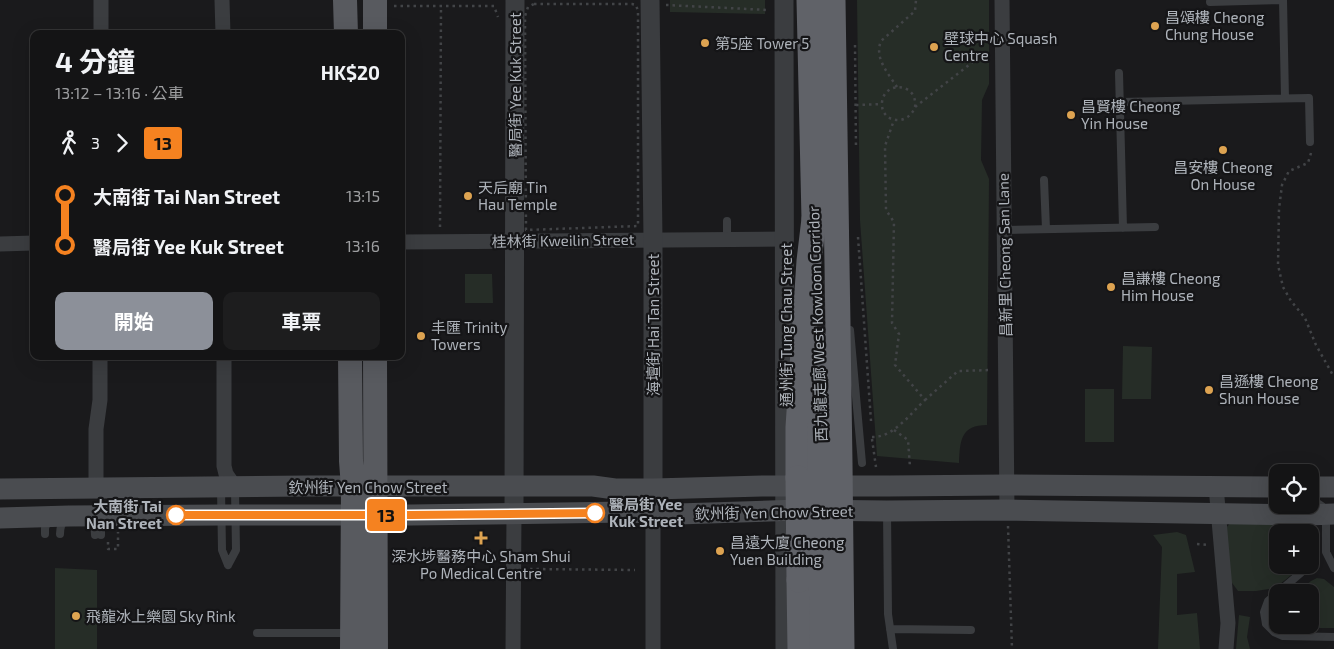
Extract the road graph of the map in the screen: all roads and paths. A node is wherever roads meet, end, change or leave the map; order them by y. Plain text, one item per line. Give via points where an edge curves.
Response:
1 (102, 0) edge
2 (222, 0) edge
3 (345, 0) edge
4 (515, 0) edge
5 (809, 0) edge
6 (833, 0) edge
7 (916, 0) edge
8 (1002, 0) edge
9 (1210, 2) dead end
10 (381, 3) edge
11 (647, 5) edge
12 (778, 5) edge
13 (440, 6) junction
14 (498, 17) dead end
15 (101, 30) edge
16 (223, 30) edge
17 (346, 30) edge
18 (376, 30) edge
19 (855, 37) dead end
20 (989, 56) dead end
21 (1119, 73) dead end
22 (896, 87) junction
23 (1285, 98) junction
24 (1120, 102) junction
25 (846, 104) dead end
26 (882, 104) junction
27 (804, 105) dead end
28 (859, 105) dead end
29 (916, 107) junction
30 (894, 120) junction
31 (1310, 142) joint
32 (856, 153) dead end
33 (1044, 180) dead end
34 (825, 219) junction
35 (727, 221) dead end
36 (1155, 227) dead end
37 (1123, 228) junction
38 (1046, 229) junction
39 (440, 230) dead end
40 (857, 230) dead end
41 (1004, 230) junction
42 (653, 239) junction
43 (728, 239) junction
44 (786, 239) junction
45 (514, 241) junction
46 (405, 242) edge
47 (30, 243) edge
48 (0, 244) edge
49 (845, 290) dead end
50 (849, 318) dead end
51 (100, 360) edge
52 (224, 360) edge
53 (350, 360) edge
54 (375, 360) edge
55 (993, 370) dead end
56 (1334, 377) edge
57 (925, 400) junction
58 (871, 427) dead end
59 (894, 430) junction
60 (862, 463) dead end
61 (876, 467) dead end
62 (910, 468) dead end
63 (1006, 485) junction
64 (785, 486) junction
65 (1216, 486) junction
66 (1269, 486) edge
67 (1334, 486) edge
68 (228, 487) junction
69 (353, 487) junction
70 (376, 487) junction
71 (515, 487) junction
72 (1319, 487) edge
73 (0, 488) edge
74 (96, 488) junction
75 (654, 489) junction
76 (786, 511) junction
77 (887, 511) junction
78 (1319, 512) edge
79 (653, 513) junction
80 (1269, 513) edge
81 (514, 514) junction
82 (1219, 514) junction
83 (229, 515) junction
84 (353, 515) junction
85 (376, 515) junction
86 (1007, 517) junction
87 (0, 518) edge
88 (100, 527) junction
89 (118, 536) dead end
90 (1334, 568) edge
91 (530, 569) dead end
92 (635, 570) dead end
93 (1300, 574) edge
94 (890, 629) junction
95 (971, 630) dead end
96 (257, 633) dead end
97 (1334, 637) edge
98 (353, 641) edge
99 (376, 649) edge
100 (514, 649) edge
101 (653, 649) edge
102 (785, 649) edge
103 (800, 649) edge
104 (822, 649) edge
105 (842, 649) edge
106 (893, 649) edge
107 (1012, 649) edge
108 (1226, 649) edge

1 - 15 street
2 - 16 street
3 - 17 main road
4 - 45 street, 醫局街 Yee Kuk Street
5 - 34 highway, 西九龍走廊 West Kowloon Corridor, bridge
6 - 34 highway, 西九龍走廊 West Kowloon Corridor, bridge
7 - 22 path via 912,14 879,46 881,62
8 - 41 street, 昌新里 Cheong San Lane
9 - 23 lane via 1283,0
10 - 13 path
10 - 18 main road
11 - 11 path via 534,4 525,12 526,230 638,226
11 - 12 path
11 - 42 street, 海壇街 Hai Tan Street
12 - 44 street, 通州街 Tung Chau Street via 790,105
13 - 14 path via 494,6
13 - 39 path
19 - 32 path
20 - 29 path via 974,60
21 - 24 lane
22 - 26 path via 886,93
22 - 29 path via 911,92
23 - 24 lane
23 - 31 lane via 1309,98
24 - 37 lane
25 - 27 lane
26 - 28 path
26 - 30 path via 886,114
29 - 30 path via 905,119
30 - 57 path via 886,146 886,210 894,222 892,323 899,334 895,365
31 - 56 path via 1308,163 1289,171 1282,185 1278,265 1283,287 1305,318
33 - 38 lane
34 - 49 lane, bridge
34 - 103 highway, bridge via 808,271 798,427
34 - 104 highway, 西九龍走廊 West Kowloon Corridor, bridge via 817,274
34 - 105 highway, 西九龍走廊 West Kowloon Corridor, bridge via 840,453
35 - 43 lane
36 - 37 lane
37 - 38 lane
38 - 41 lane
40 - 58 path
41 - 63 street, 昌新里 Cheong San Lane
42 - 43 street, 桂林街 Kweilin Street
42 - 45 street, 桂林街 Kweilin Street
42 - 75 street, 海壇街 Hai Tan Street
43 - 44 street, 桂林街 Kweilin Street
44 - 64 street, 通州街 Tung Chau Street
45 - 46 street, 桂林街 Kweilin Street
45 - 71 street, 醫局街 Yee Kuk Street
47 - 48 street
50 - 60 lane
51 - 74 street
52 - 68 street via 224,466
53 - 69 main road
54 - 70 main road
55 - 57 path via 958,371
57 - 59 path
59 - 61 path via 872,436
59 - 62 path via 908,440
63 - 64 main road, 欽州街 Yen Chow Street
63 - 65 main road, 欽州街 Yen Chow Street
63 - 86 street, 昌新里 Cheong San Lane
64 - 75 main road, 欽州街 Yen Chow Street
64 - 76 street, 通州街 Tung Chau Street
65 - 66 main road, 欽州街 Yen Chow Street
65 - 82 street
67 - 72 main road
68 - 69 main road, 欽州街 Yen Chow Street
68 - 74 main road, 欽州街 Yen Chow Street
68 - 83 lane
68 - 83 lane
69 - 70 main road, 欽州街 Yen Chow Street
69 - 84 main road
70 - 71 main road, 欽州街 Yen Chow Street
70 - 85 main road
71 - 75 main road, 欽州街 Yen Chow Street
71 - 81 street, 醫局街 Yee Kuk Street
73 - 74 main road, 欽州街 Yen Chow Street
75 - 79 street, 海壇街 Hai Tan Street
76 - 77 main road, 欽州街 Yen Chow Street
76 - 79 main road, 欽州街 Yen Chow Street
76 - 102 street, 通州街 Tung Chau Street
77 - 86 main road, 欽州街 Yen Chow Street
77 - 94 lane
78 - 90 lane via 1326,552
79 - 81 main road, 欽州街 Yen Chow Street
79 - 101 street, 海壇街 Hai Tan Street
80 - 82 main road, 欽州街 Yen Chow Street
81 - 85 main road, 欽州街 Yen Chow Street
81 - 100 street, 醫局街 Yee Kuk Street
82 - 86 main road, 欽州街 Yen Chow Street
82 - 108 street via 1228,623
83 - 83 lane via 236,550 228,565 222,550
83 - 84 main road, 欽州街 Yen Chow Street
83 - 88 main road, 欽州街 Yen Chow Street
84 - 85 main road, 欽州街 Yen Chow Street
84 - 98 main road
85 - 99 main road
86 - 107 path
87 - 88 main road, 欽州街 Yen Chow Street
88 - 89 path via 108,549 118,549
91 - 92 path
93 - 97 lane via 1268,601 1264,612 1266,624 1283,636
94 - 95 lane
94 - 106 lane
96 - 98 lane

